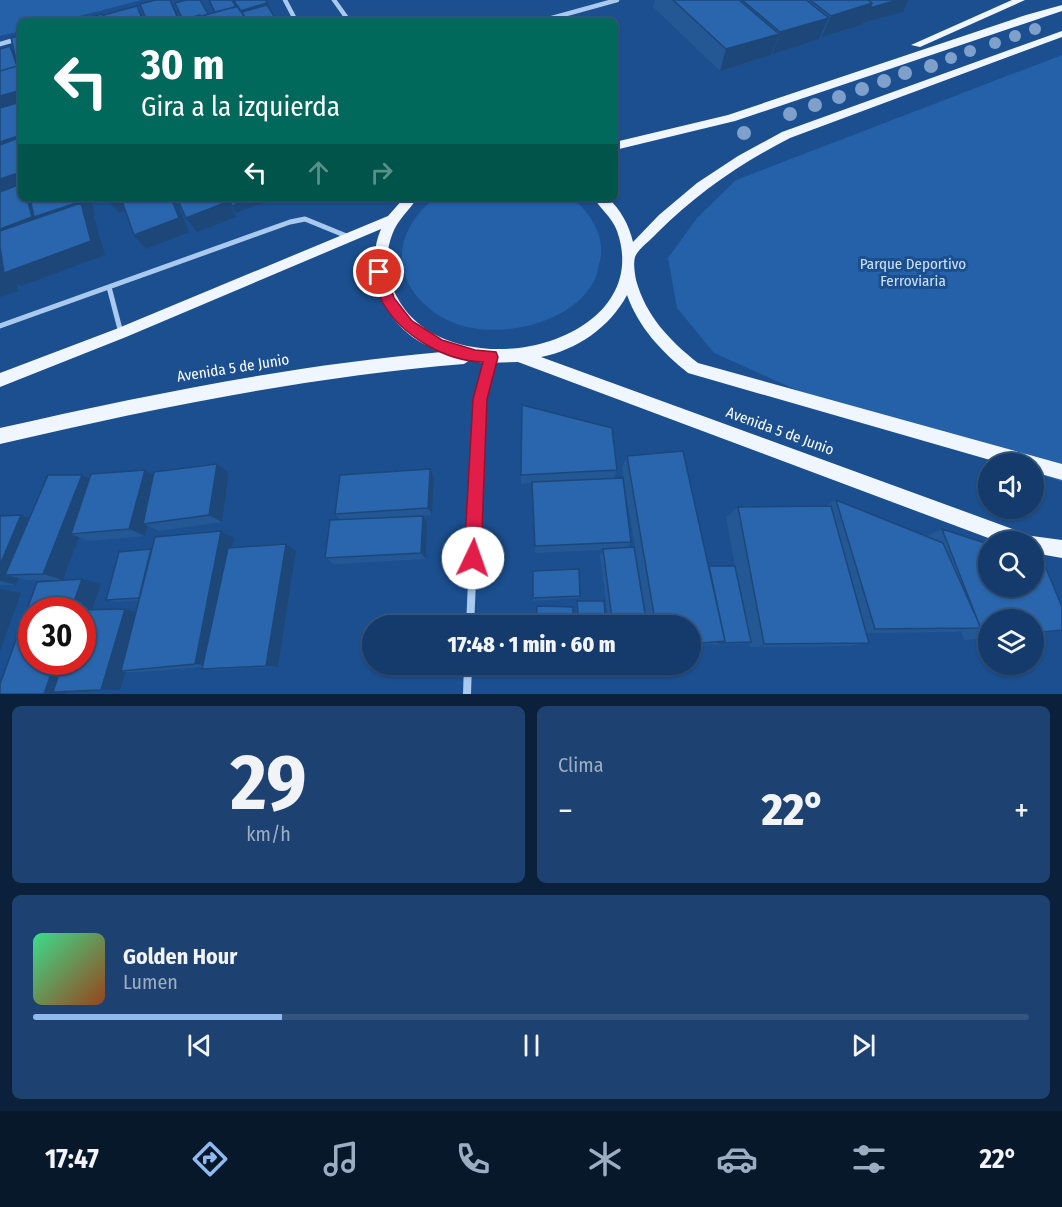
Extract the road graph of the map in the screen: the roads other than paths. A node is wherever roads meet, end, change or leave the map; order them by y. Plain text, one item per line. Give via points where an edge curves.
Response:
1 (285, 0) edge
2 (334, 0) edge
3 (617, 0) edge
4 (1020, 0) edge
5 (1062, 8) edge
6 (294, 18) edge
7 (348, 18) edge
8 (553, 18) edge
9 (1062, 34) edge
10 (18, 39) edge
11 (0, 44) edge
12 (786, 99) junction
13 (618, 145) edge
14 (408, 201) edge
15 (604, 201) edge
16 (393, 219) junction
17 (349, 237) junction
18 (630, 254) junction
19 (628, 274) junction
20 (109, 287) junction
21 (0, 326) edge
22 (121, 333) junction
23 (475, 356) junction
24 (491, 357) junction
25 (522, 357) junction
26 (0, 380) edge
27 (0, 436) edge
28 (1062, 472) edge
29 (995, 531) edge
30 (1044, 546) edge
31 (1062, 549) edge
32 (1044, 570) edge
33 (1048, 578) edge
34 (470, 615) edge
35 (467, 675) edge
36 (466, 694) edge

1 - 6 street
2 - 7 street
3 - 8 street
4 - 12 main road
5 - 12 main road
9 - 18 main road via 786,135 750,152 686,198 651,228
10 - 11 street
12 - 13 main road
14 - 16 main road
15 - 18 main road via 622,227
16 - 17 main road
16 - 23 main road via 381,244 379,272 388,300 408,325 437,345
17 - 20 street via 305,219 290,222
17 - 22 main road
18 - 19 main road
19 - 25 main road via 616,302 594,327 561,346
19 - 28 main road via 639,311 654,333 693,368
20 - 21 street
20 - 22 street
22 - 26 main road
23 - 24 main road
23 - 27 main road, Avenida 5 de Junio via 384,363 154,401
24 - 25 main road
24 - 34 street via 480,399
25 - 29 main road, Avenida 5 de Junio
30 - 31 main road
32 - 33 street
35 - 36 street

